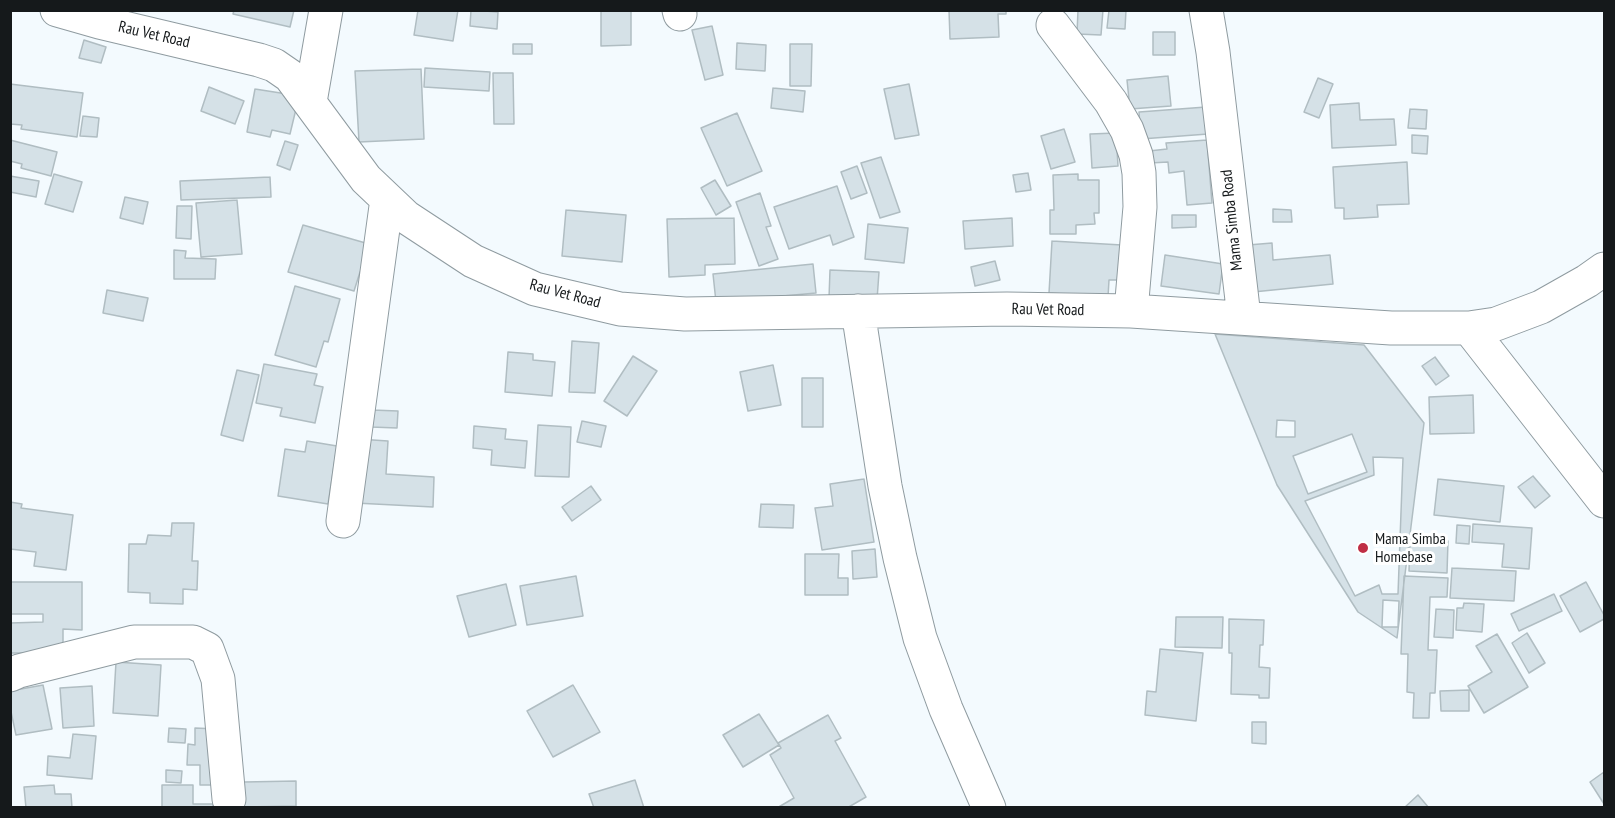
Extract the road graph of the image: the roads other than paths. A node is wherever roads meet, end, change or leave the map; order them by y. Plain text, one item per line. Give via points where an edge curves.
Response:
1 (57, 10) edge
2 (326, 10) edge
3 (1206, 10) edge
4 (1053, 25) dead end
5 (310, 102) junction
6 (387, 199) junction
7 (1605, 269) edge
8 (858, 311) junction
9 (1131, 311) junction
10 (1244, 317) junction
11 (1469, 328) junction
12 (1605, 501) edge
13 (343, 521) dead end
14 (10, 675) edge
15 (229, 798) dead end
16 (989, 807) edge

1 - 5 street, Rau Vet Road via 274,65 290,76
2 - 5 street
3 - 10 street, Mama Simba Road
4 - 9 street via 1111,102 1136,155 1140,207
5 - 6 street, Rau Vet Road via 366,179
6 - 8 street, Rau Vet Road via 406,217 472,261 535,289 556,294 620,309 685,314
6 - 13 street
7 - 11 street via 1540,307 1496,324
8 - 9 street, Rau Vet Road
8 - 16 street via 885,486 921,638 946,710
9 - 10 street
10 - 11 street via 1391,328
11 - 12 street
14 - 15 street via 134,642 193,642 207,648 218,679

